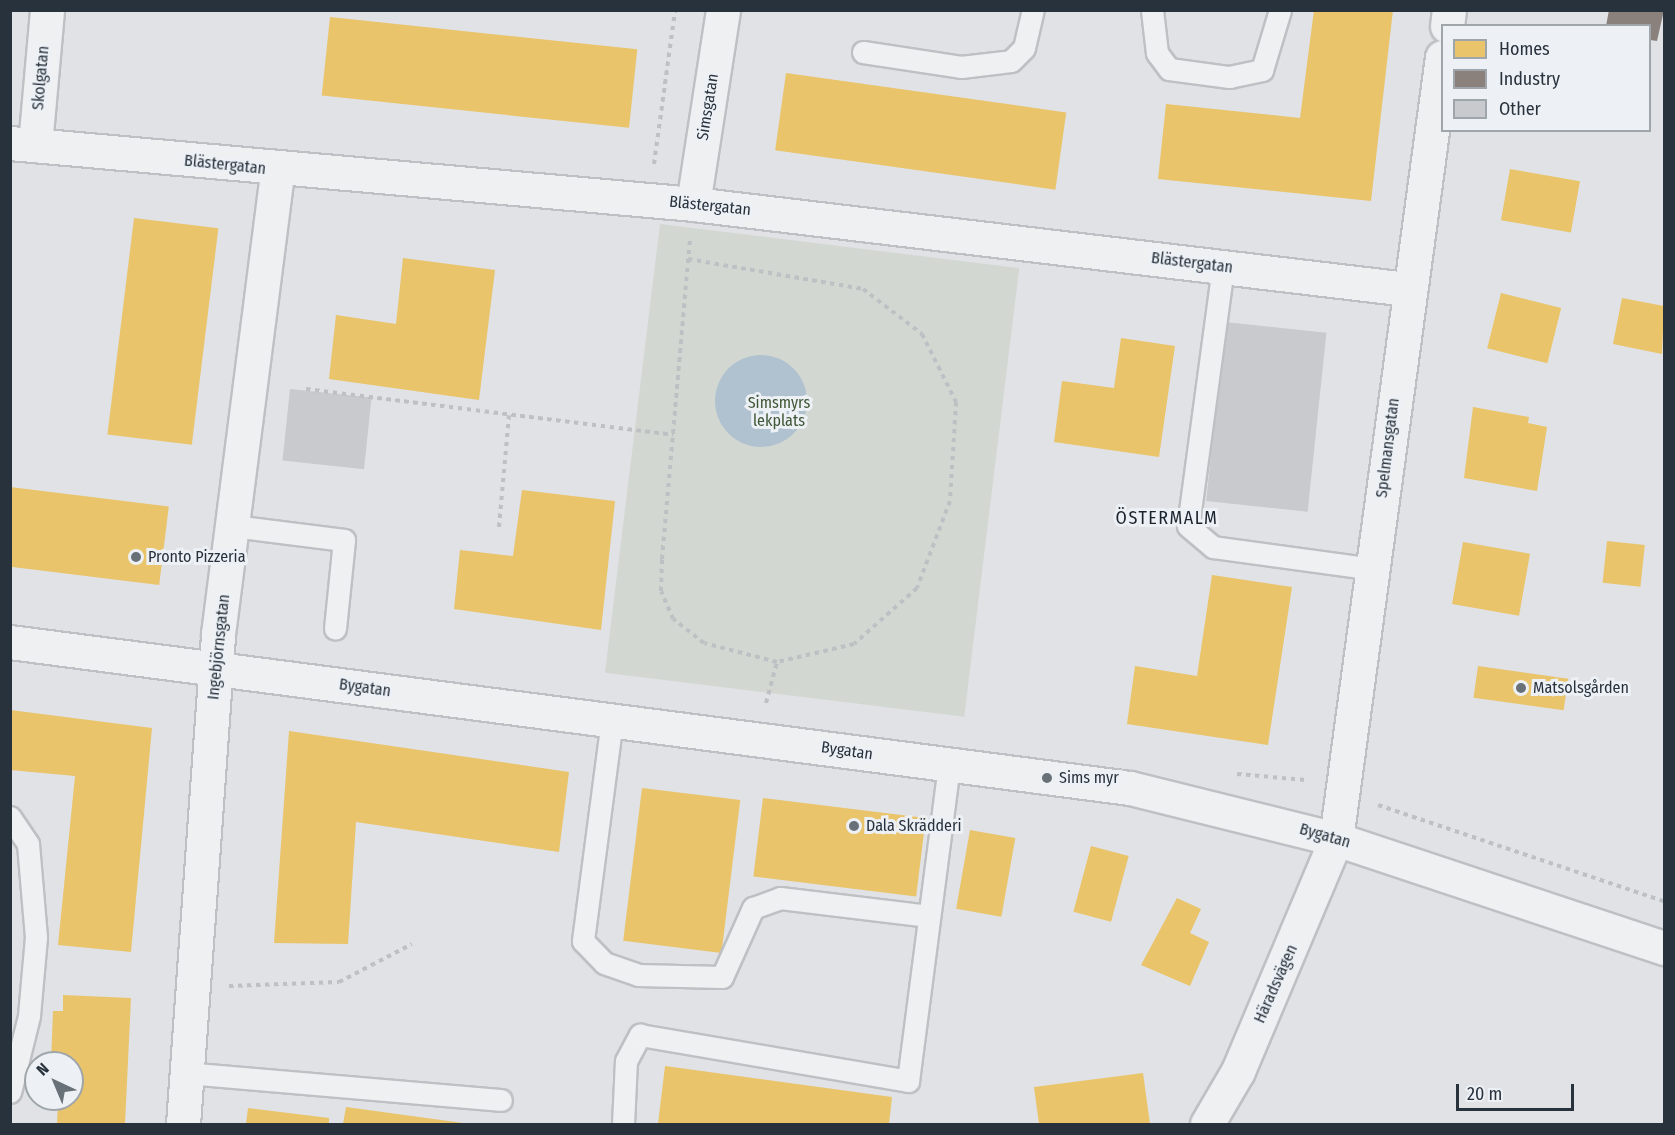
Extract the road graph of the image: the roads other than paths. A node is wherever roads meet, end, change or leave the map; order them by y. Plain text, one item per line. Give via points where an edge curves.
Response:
1 (47, 10) edge
2 (723, 10) edge
3 (1032, 10) edge
4 (1152, 10) edge
5 (1280, 10) edge
6 (863, 52) dead end
7 (1441, 70) edge
8 (23, 144) edge
9 (277, 171) junction
10 (693, 204) junction
11 (1223, 267) junction
12 (1407, 289) junction
13 (233, 526) junction
14 (1373, 569) junction
15 (335, 630) dead end
16 (10, 642) edge
17 (216, 671) junction
18 (612, 720) junction
19 (948, 765) junction
20 (10, 817) edge
21 (1336, 839) junction
22 (929, 916) junction
23 (1665, 948) edge
24 (186, 1073) junction
25 (10, 1092) edge
26 (501, 1100) dead end
27 (183, 1125) edge
28 (623, 1125) edge
29 (1207, 1125) edge

1 - 8 street, Skolgatan
2 - 10 street, Simsgatan
3 - 6 lane via 1024,48 1011,61 961,67
4 - 5 lane via 1157,53 1169,69 1229,77 1262,70
7 - 12 street, Spelmansgatan
8 - 9 street, Blästergatan
9 - 10 street, Blästergatan
9 - 13 street, Ingebjörnsgatan
10 - 11 street, Blästergatan
11 - 12 street, Blästergatan
11 - 14 lane via 1188,526 1214,547
12 - 14 street, Spelmansgatan
13 - 15 lane via 344,540
13 - 17 street, Ingebjörnsgatan
14 - 21 street, Spelmansgatan
16 - 17 street, Bygatan
17 - 18 street, Bygatan
17 - 24 street, Ingebjörnsgatan
18 - 19 street, Bygatan
18 - 22 lane via 583,941 604,963 638,975 722,977 753,908 780,898
19 - 21 street, Bygatan via 1130,788
19 - 22 lane
20 - 25 lane via 28,844 36,937 29,1016
21 - 23 street, Bygatan
21 - 29 street, Häradsvägen via 1238,1071
22 - 28 lane via 908,1081 640,1035 626,1061
24 - 26 lane
24 - 27 street, Ingebjörnsgatan

